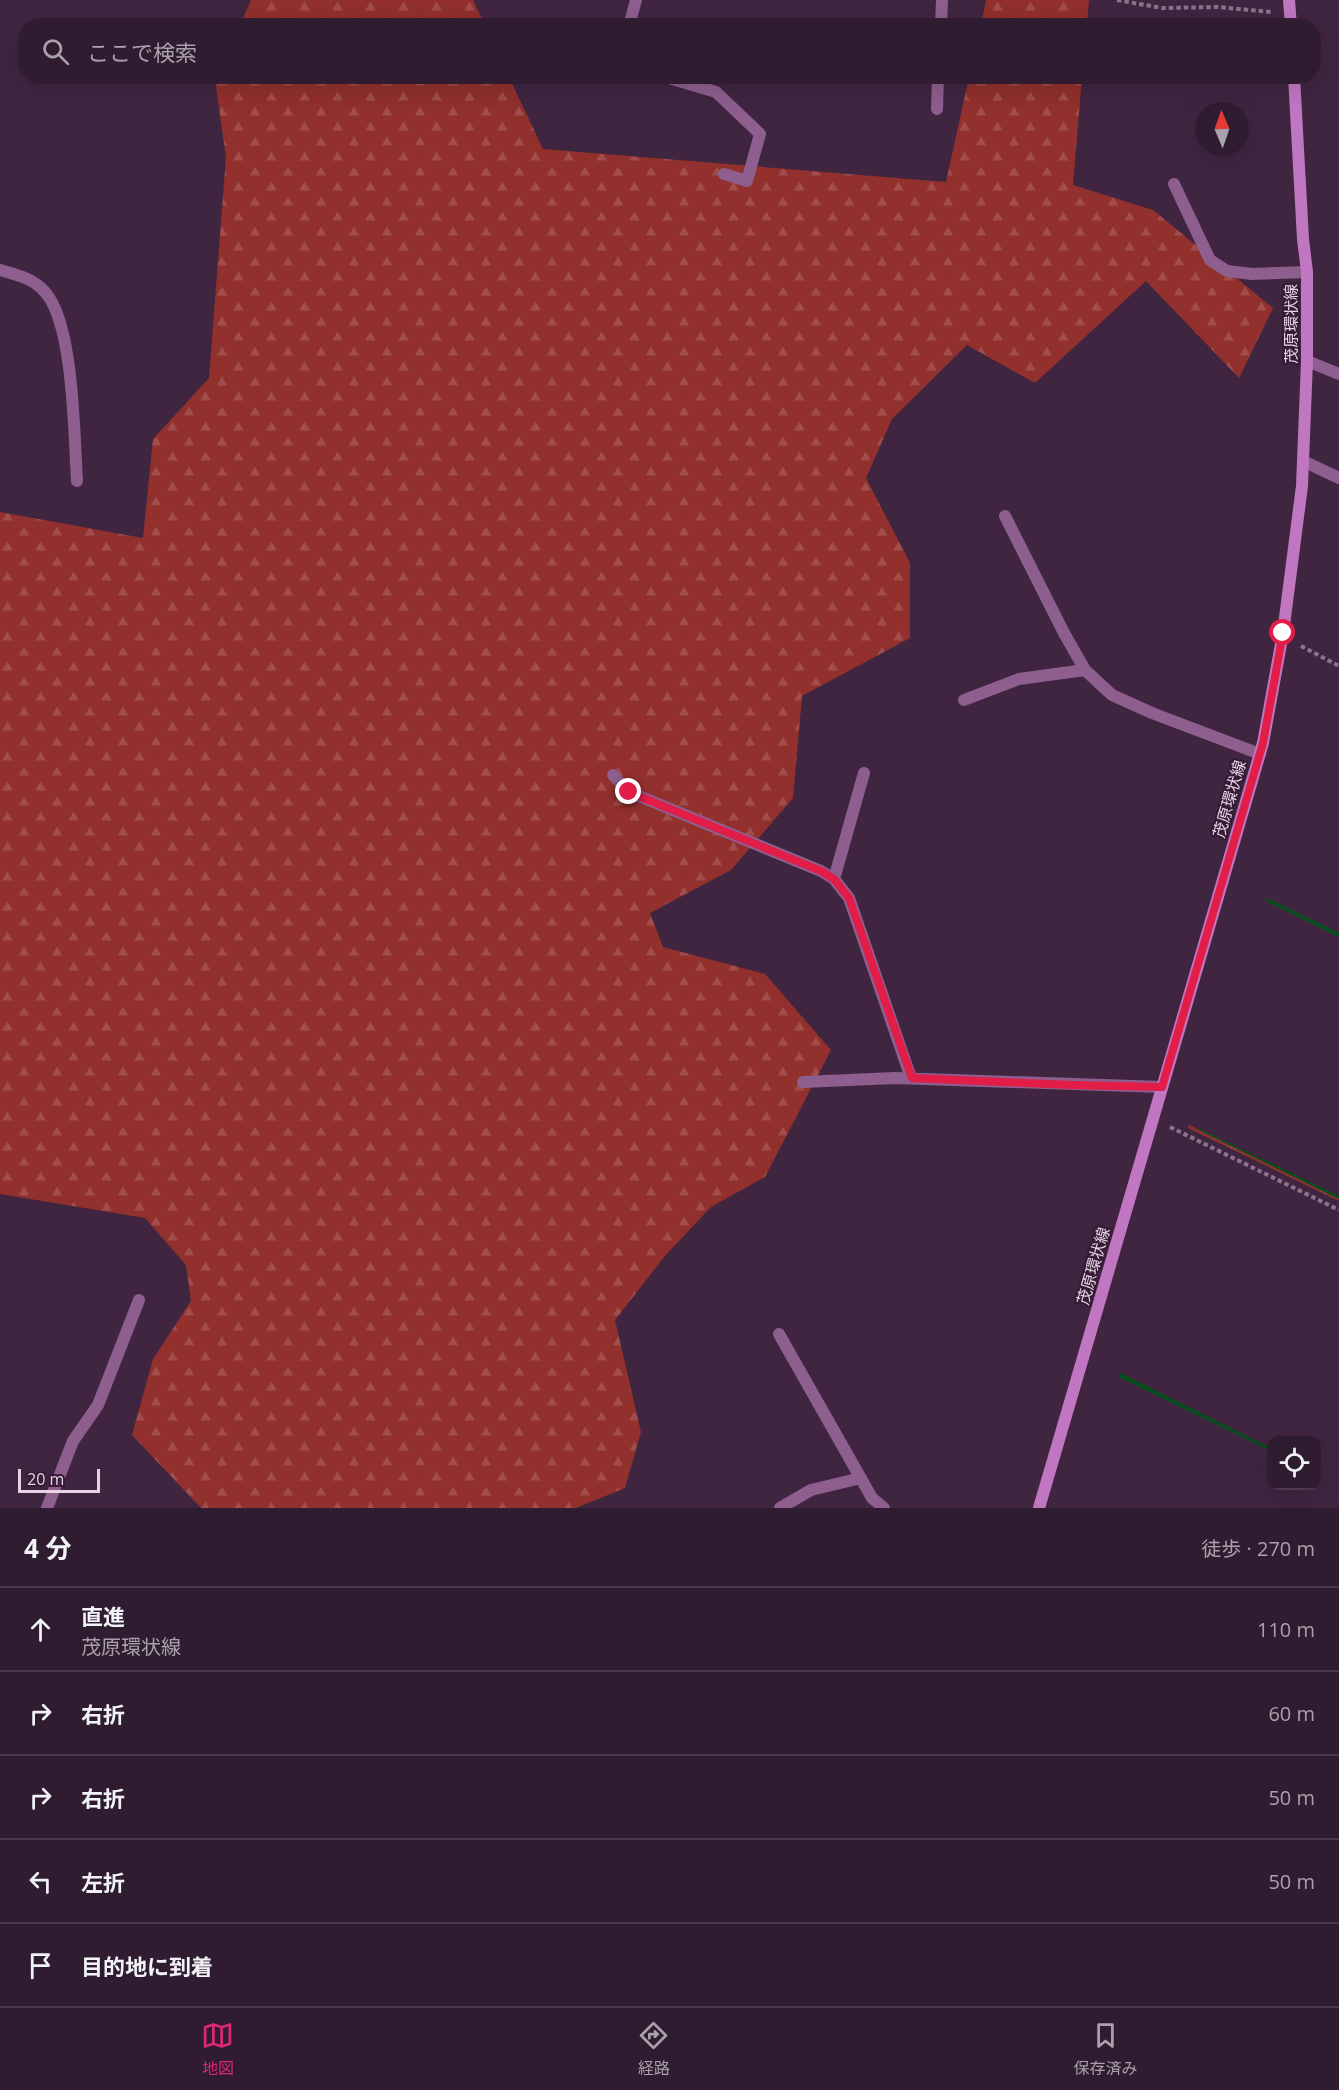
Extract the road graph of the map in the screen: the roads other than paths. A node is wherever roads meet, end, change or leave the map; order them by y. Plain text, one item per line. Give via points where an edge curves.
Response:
1 (636, 0) edge
2 (942, 0) edge
3 (1289, 0) edge
4 (631, 18) edge
5 (941, 18) edge
6 (1290, 18) edge
7 (687, 84) edge
8 (938, 84) edge
9 (1294, 84) edge
10 (937, 110) dead end
11 (724, 174) dead end
12 (1174, 184) dead end
13 (0, 270) edge
14 (1307, 272) junction
15 (1307, 361) junction
16 (1339, 374) edge
17 (1304, 461) junction
18 (1339, 477) edge
19 (77, 481) dead end
20 (1005, 516) dead end
21 (1085, 670) junction
22 (964, 700) dead end
23 (1260, 754) junction
24 (864, 773) dead end
25 (613, 775) dead end
26 (834, 879) junction
27 (912, 1078) junction
28 (803, 1082) dead end
29 (1162, 1087) junction
30 (139, 1300) dead end
31 (779, 1334) dead end
32 (861, 1478) junction
33 (47, 1508) edge
34 (780, 1508) edge
35 (884, 1508) edge
36 (1040, 1508) edge

1 - 4 street
2 - 5 street
3 - 6 main road
7 - 11 street via 716,93 760,134 747,181
8 - 10 street
9 - 14 main road, 茂原環状線
12 - 14 street via 1210,260 1227,271
13 - 19 street via 28,278 46,293 58,319 68,357
14 - 15 main road, 茂原環状線
15 - 16 street
15 - 17 main road, 茂原環状線
17 - 18 street
17 - 23 main road, 茂原環状線 via 1283,633
20 - 21 street
21 - 22 street via 1019,679
21 - 23 street via 1112,695
23 - 29 main road, 茂原環状線
24 - 26 street
25 - 26 street via 629,792
26 - 27 street via 849,898
27 - 28 street
27 - 29 street
29 - 36 main road, 茂原環状線
30 - 33 street via 98,1405 73,1441
31 - 32 street
32 - 34 street via 811,1490
32 - 35 street via 872,1498

